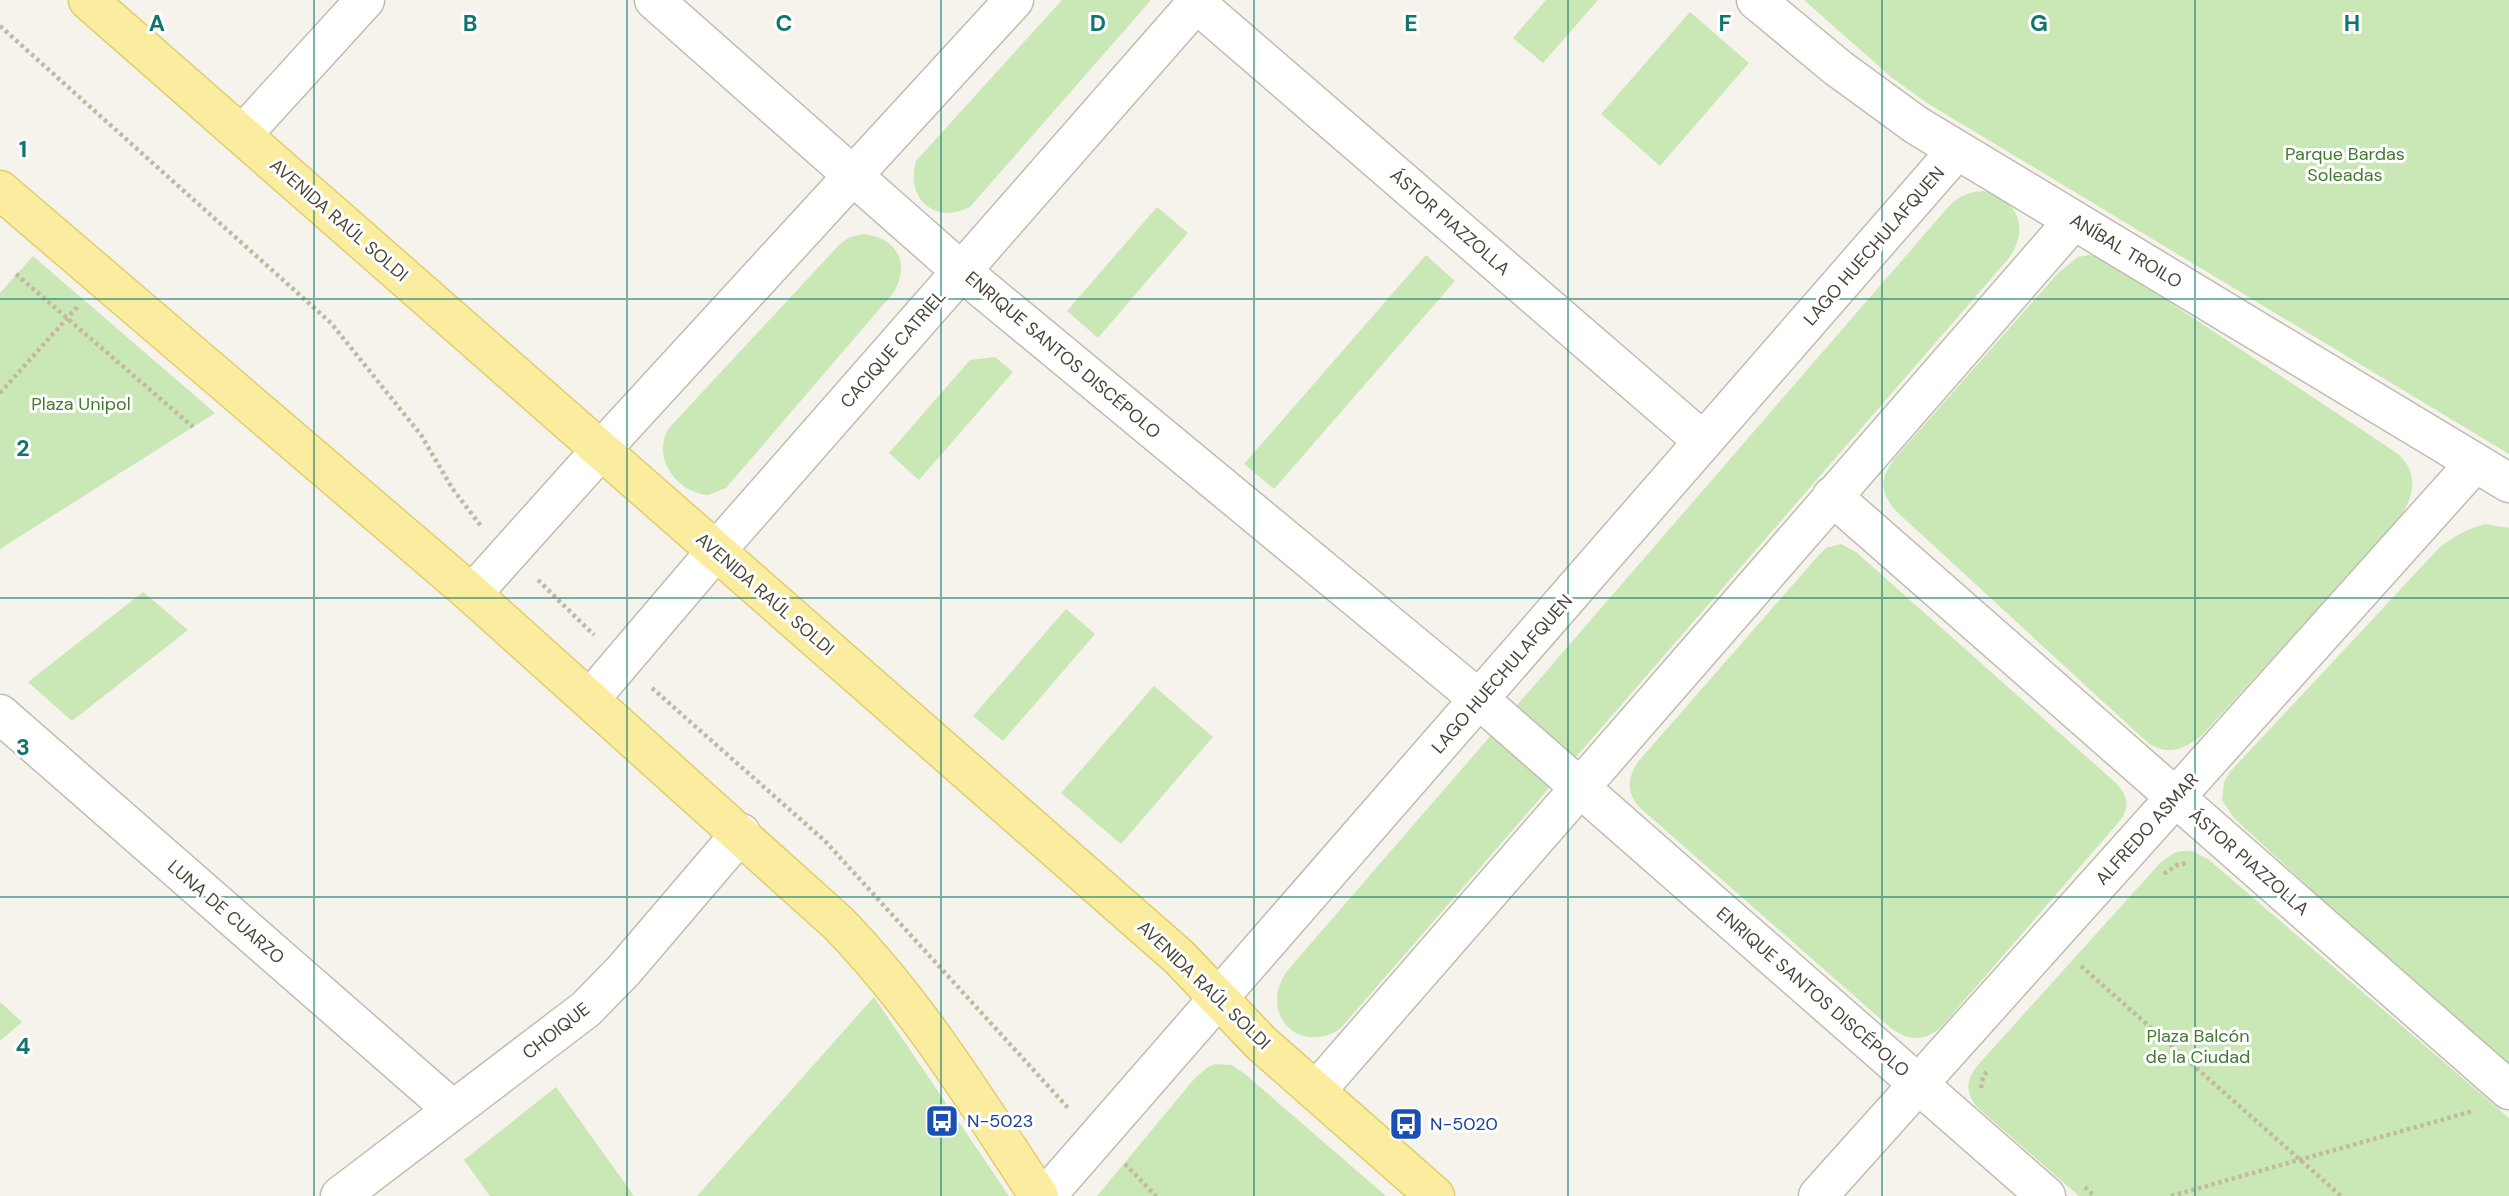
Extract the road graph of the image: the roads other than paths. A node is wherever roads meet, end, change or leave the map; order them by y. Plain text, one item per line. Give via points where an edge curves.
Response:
1 (88, 0) edge
2 (365, 0) edge
3 (654, 0) edge
4 (1014, 0) edge
5 (1756, 0) edge
6 (1197, 2) edge
7 (242, 135) junction
8 (1957, 150) junction
9 (853, 175) junction
10 (0, 190) edge
11 (2074, 220) junction
12 (961, 271) junction
13 (1703, 440) junction
14 (601, 450) junction
15 (2475, 463) junction
16 (2509, 483) edge
17 (1832, 496) junction
18 (716, 551) junction
19 (472, 594) junction
20 (590, 699) junction
21 (1480, 700) junction
22 (0, 714) edge
23 (1580, 788) junction
24 (2175, 797) junction
25 (741, 833) junction
26 (1218, 997) junction
27 (1918, 1084) junction
28 (1316, 1091) junction
29 (2496, 1099) edge
30 (452, 1109) junction
31 (2060, 1188) edge
32 (340, 1196) edge
33 (1039, 1196) edge
34 (1046, 1196) edge
35 (1435, 1196) edge
36 (1818, 1196) edge

1 - 7 main road, AVENIDA RAÚL SOLDI
2 - 7 street
3 - 9 street, ENRIQUE SANTOS DISCÉPOLO
4 - 9 street
5 - 8 street, ANÍBAL TROILO via 1875,97
6 - 12 street, CACIQUE CATRIEL
6 - 13 street, ÁSTOR PIAZZOLLA
7 - 14 main road, AVENIDA RAÚL SOLDI
8 - 11 street, ANÍBAL TROILO
8 - 13 street, LAGO HUECHULAFQUEN
9 - 12 street, ENRIQUE SANTOS DISCÉPOLO
9 - 14 street
10 - 19 main road
11 - 15 street, ANÍBAL TROILO
11 - 17 street
12 - 18 street, CACIQUE CATRIEL
12 - 21 street, ENRIQUE SANTOS DISCÉPOLO
13 - 21 street, LAGO HUECHULAFQUEN
14 - 18 main road, AVENIDA RAÚL SOLDI
14 - 19 street
15 - 16 street, ANÍBAL TROILO
15 - 24 street, ALFREDO ASMAR
17 - 23 street
17 - 24 street, ÁSTOR PIAZZOLLA
18 - 20 street, CACIQUE CATRIEL
18 - 26 main road, AVENIDA RAÚL SOLDI via 1179,957
19 - 20 main road
20 - 25 main road
21 - 23 street, ENRIQUE SANTOS DISCÉPOLO
21 - 26 street, LAGO HUECHULAFQUEN
22 - 30 street, LUNA DE CUARZO
23 - 27 street, ENRIQUE SANTOS DISCÉPOLO
23 - 28 street
24 - 27 street, ALFREDO ASMAR
24 - 29 street, ÁSTOR PIAZZOLLA
25 - 30 street, CHOIQUE via 599,997
25 - 33 main road via 883,970
26 - 28 main road, AVENIDA RAÚL SOLDI
26 - 34 street, LAGO HUECHULAFQUEN
27 - 31 street, ENRIQUE SANTOS DISCÉPOLO
27 - 36 street, ALFREDO ASMAR
28 - 35 main road, AVENIDA RAÚL SOLDI
30 - 32 street, CHOIQUE

